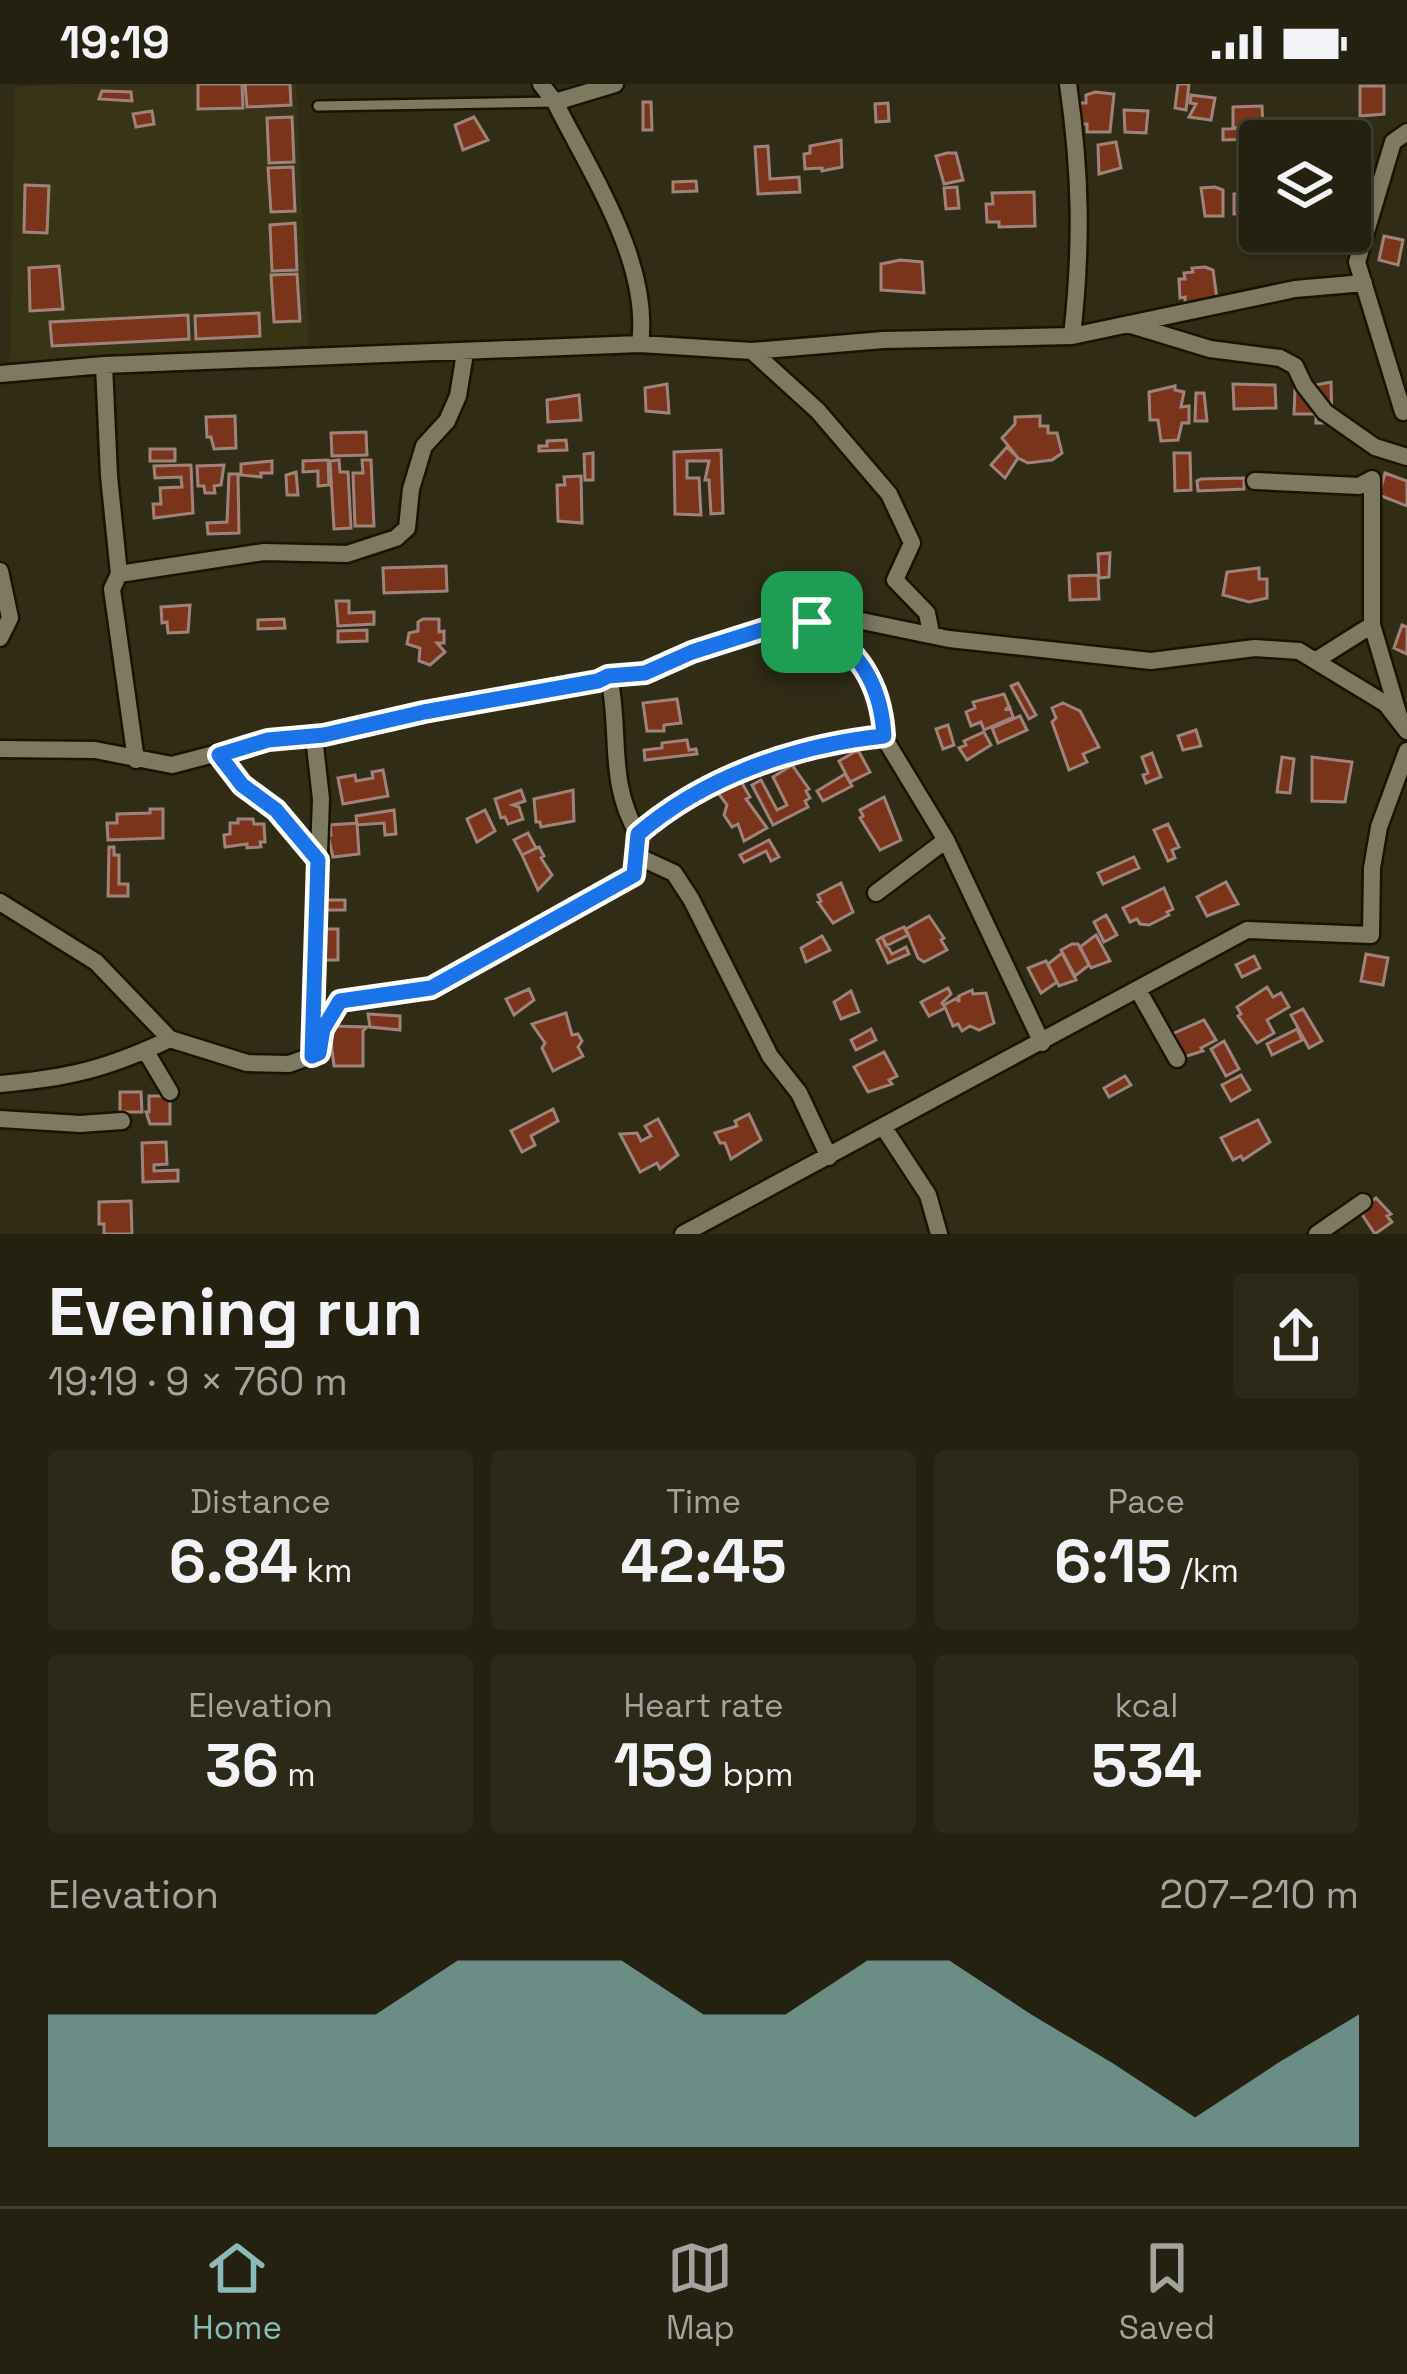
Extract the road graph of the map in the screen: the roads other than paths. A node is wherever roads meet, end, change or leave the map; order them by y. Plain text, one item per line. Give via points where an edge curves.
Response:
1 (541, 84) edge
2 (615, 84) edge
3 (1068, 84) edge
4 (555, 103) junction
5 (318, 106) dead end
6 (1407, 132) edge
7 (1364, 283) junction
8 (1127, 324) junction
9 (1072, 336) junction
10 (640, 344) junction
11 (752, 351) junction
12 (465, 352) junction
13 (104, 364) junction
14 (0, 374) edge
15 (1403, 412) dead end
16 (1407, 457) edge
17 (1255, 482) dead end
18 (0, 571) edge
19 (119, 574) junction
20 (812, 622) junction
21 (1372, 625) junction
22 (931, 633) junction
23 (0, 638) edge
24 (1318, 659) junction
25 (608, 676) junction
26 (1403, 724) edge
27 (884, 736) junction
28 (314, 737) junction
29 (0, 749) edge
30 (1407, 751) edge
31 (219, 755) junction
32 (136, 760) junction
33 (638, 834) junction
34 (946, 840) junction
35 (637, 856) junction
36 (318, 860) junction
37 (876, 892) dead end
38 (0, 902) edge
39 (1138, 990) junction
40 (170, 1039) junction
41 (1042, 1043) junction
42 (146, 1050) junction
43 (312, 1056) junction
44 (1177, 1059) dead end
45 (0, 1084) edge
46 (170, 1092) dead end
47 (0, 1119) edge
48 (122, 1121) dead end
49 (884, 1128) junction
50 (830, 1157) junction
51 (1363, 1202) dead end
52 (683, 1234) edge
53 (939, 1234) edge
54 (1318, 1234) edge

1 - 4 street
2 - 4 street
3 - 9 street via 1080,163
4 - 5 lane
4 - 10 street via 631,258
6 - 7 street via 1393,142 1363,239 1357,262
7 - 8 street
7 - 15 street
8 - 9 street
8 - 16 street via 1210,350 1280,358 1295,366 1325,412 1376,447
9 - 11 street
10 - 11 street
10 - 12 street
11 - 22 street via 890,494 912,543 896,580 927,613
12 - 13 street
12 - 19 street via 458,396 424,446 407,528 396,538 346,554 264,551
13 - 14 street
13 - 19 street
17 - 21 street via 1359,486 1372,478
18 - 23 street via 10,618
19 - 32 street via 112,589
20 - 22 street via 857,620
20 - 25 street via 741,635 645,673
20 - 27 street via 872,678
21 - 24 street
21 - 26 street
22 - 24 street via 1151,661 1255,648
24 - 26 street
25 - 28 street
25 - 33 street via 622,807
27 - 33 street via 830,741 763,761
27 - 34 street
28 - 31 street
28 - 36 street
29 - 32 street via 95,750
30 - 39 street via 1379,827 1371,935 1247,930
31 - 32 street via 172,765
31 - 36 street
33 - 35 street
34 - 37 street
34 - 41 street
35 - 43 street via 634,875 431,988 340,1001
35 - 50 street via 674,873 692,899
36 - 43 street
38 - 40 street via 96,962
39 - 41 street
39 - 44 street
40 - 42 street
40 - 43 street via 247,1063
41 - 49 street
42 - 45 street via 67,1078
42 - 46 street
47 - 48 street
49 - 50 street
49 - 53 street via 928,1195
50 - 52 street
51 - 54 street

